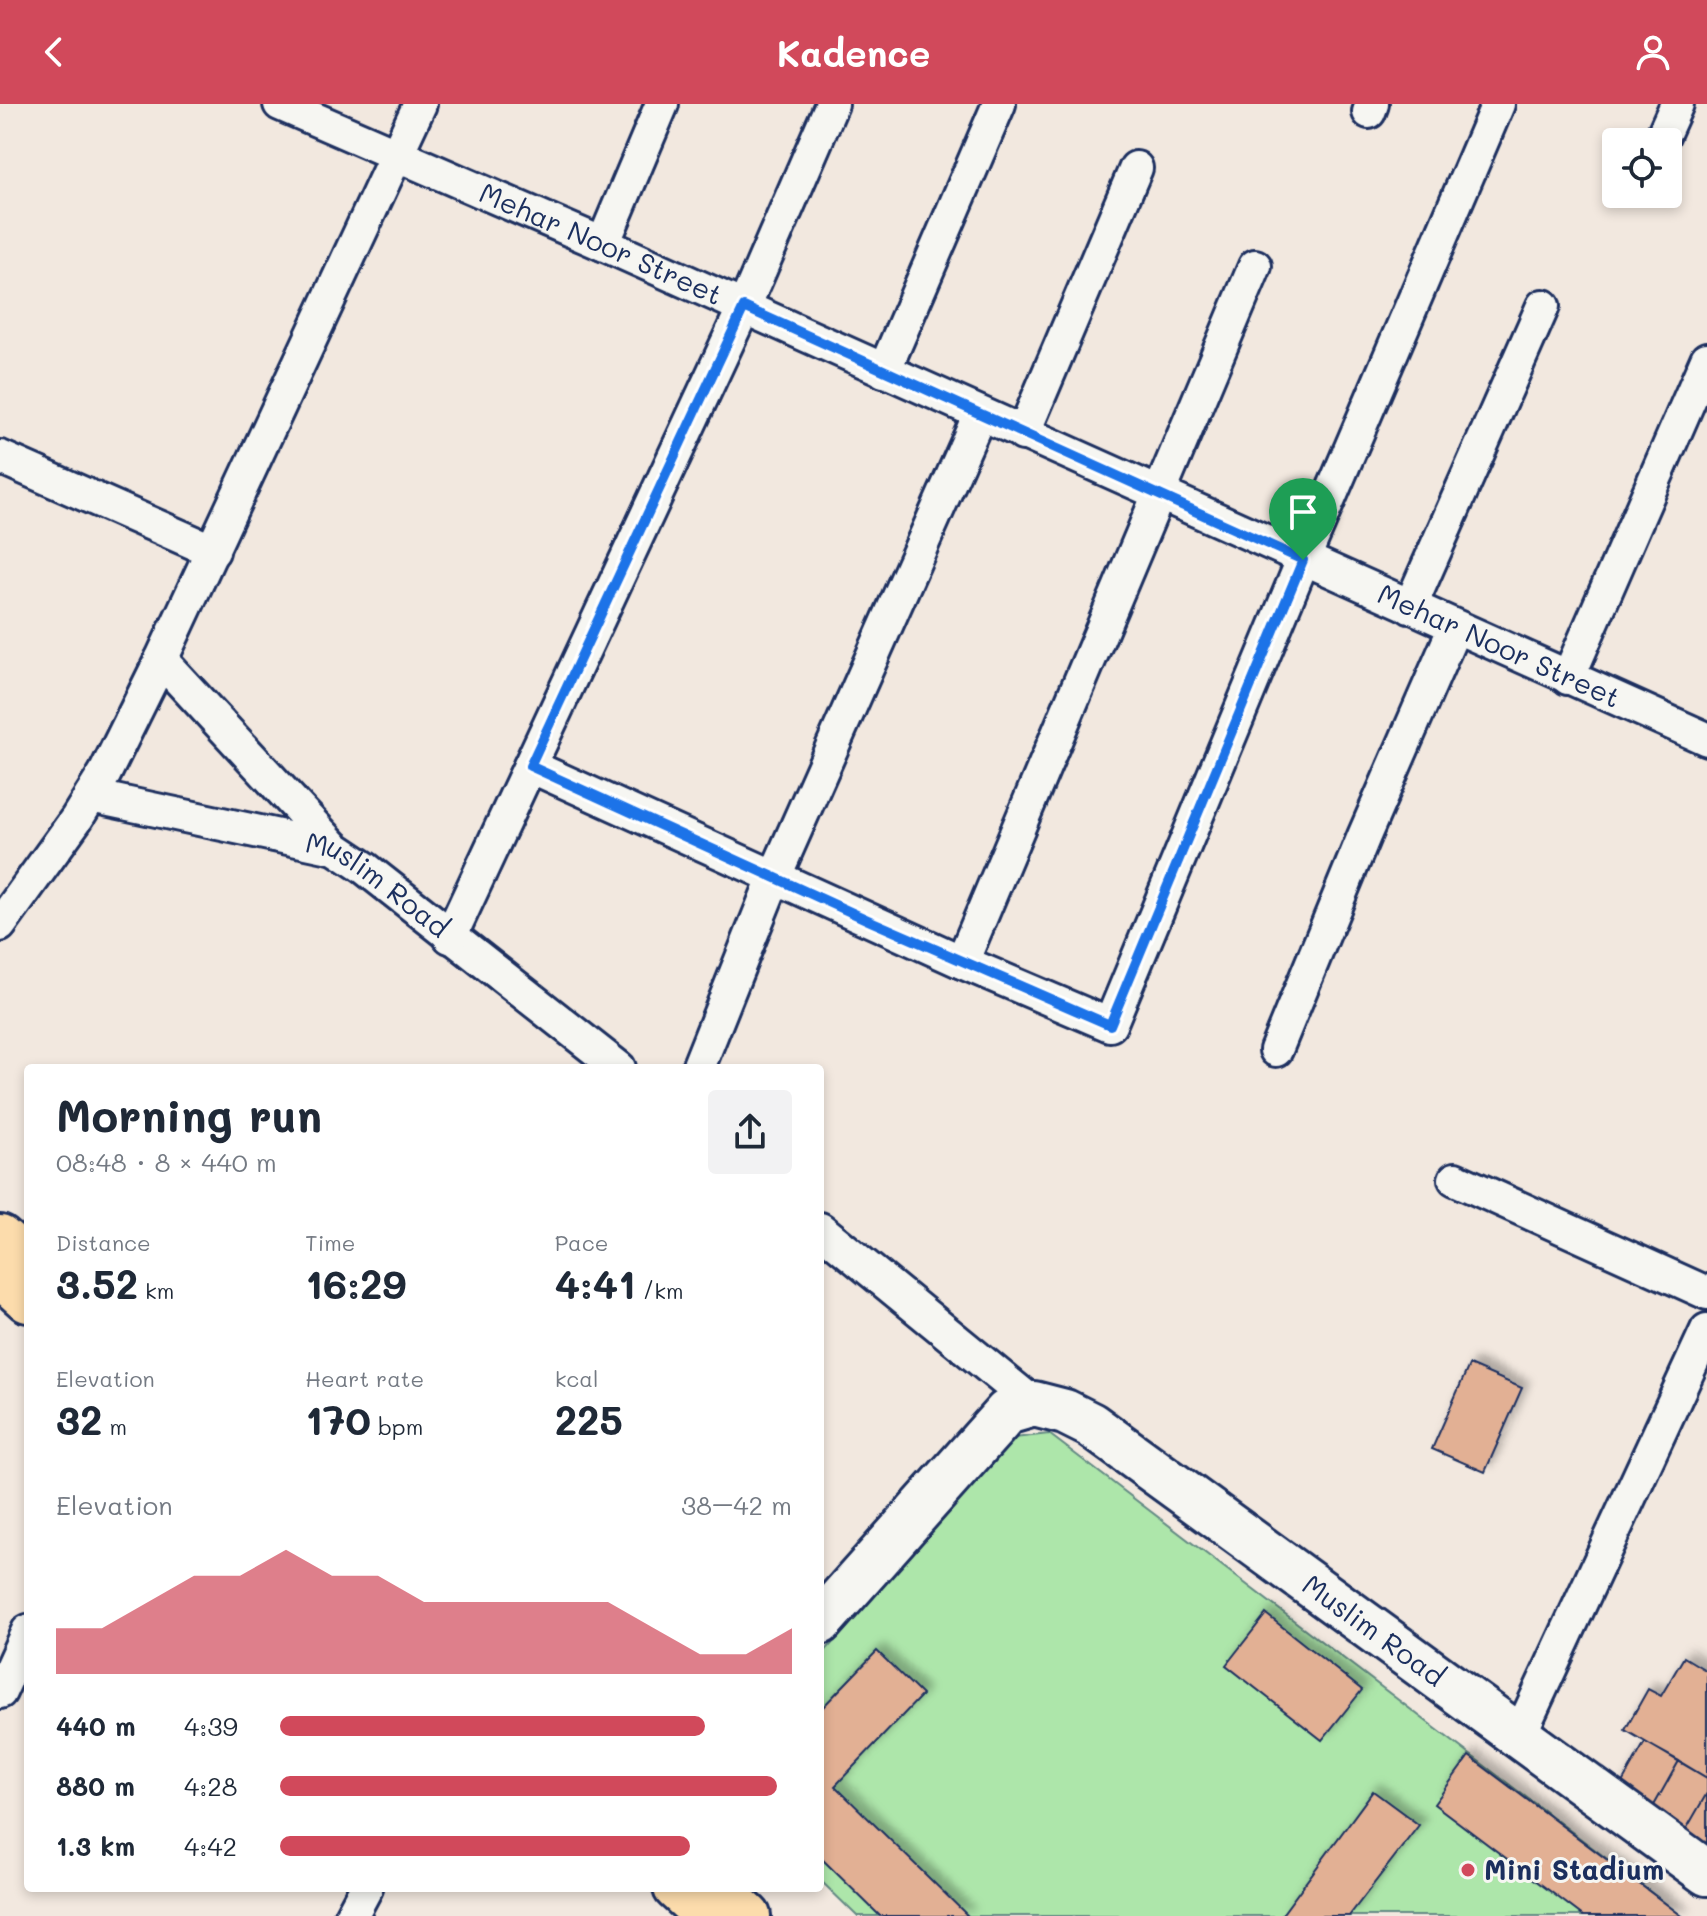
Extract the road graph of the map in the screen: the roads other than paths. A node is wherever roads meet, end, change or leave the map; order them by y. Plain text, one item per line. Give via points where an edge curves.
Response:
1 (280, 104) edge
2 (420, 104) edge
3 (662, 104) edge
4 (832, 104) edge
5 (999, 104) edge
6 (1498, 104) edge
7 (1677, 104) edge
8 (1666, 128) edge
9 (398, 155) junction
10 (1136, 168) dead end
11 (603, 244) junction
12 (1255, 266) dead end
13 (1543, 306) dead end
14 (744, 307) junction
15 (1707, 359) edge
16 (884, 371) junction
17 (980, 414) junction
18 (1023, 434) junction
19 (0, 457) edge
20 (1158, 495) junction
21 (213, 551) junction
22 (1303, 560) junction
23 (1410, 607) junction
24 (1455, 627) junction
25 (161, 660) junction
26 (1568, 678) junction
27 (1707, 739) edge
28 (530, 766) junction
29 (91, 796) junction
30 (335, 848) junction
31 (774, 878) junction
32 (0, 925) edge
33 (450, 937) junction
34 (962, 962) junction
35 (1276, 1050) dead end
36 (614, 1064) edge
37 (700, 1064) edge
38 (1455, 1179) dead end
39 (824, 1232) edge
40 (0, 1238) edge
41 (24, 1259) edge
42 (0, 1275) edge
43 (1707, 1293) edge
44 (24, 1296) edge
45 (1707, 1330) edge
46 (1034, 1404) junction
47 (824, 1618) edge
48 (24, 1640) edge
49 (0, 1692) edge
50 (1519, 1736) junction
51 (1707, 1873) edge
52 (364, 1892) edge
53 (680, 1892) edge
54 (721, 1892) edge
55 (351, 1916) edge
56 (707, 1916) edge
57 (748, 1916) edge

1 - 9 street, Mehar Noor Street
2 - 9 street
3 - 11 street
4 - 14 street
5 - 16 street
6 - 22 street
7 - 8 street
9 - 11 street, Mehar Noor Street
9 - 21 street
10 - 18 street
11 - 14 street, Mehar Noor Street
12 - 20 street
13 - 23 street
14 - 16 street, Mehar Noor Street
14 - 28 street
15 - 26 street
16 - 17 street, Mehar Noor Street
17 - 18 street, Mehar Noor Street
17 - 31 street
18 - 20 street, Mehar Noor Street
19 - 21 street
20 - 22 street, Mehar Noor Street
20 - 34 street
21 - 25 street
22 - 23 street, Mehar Noor Street
22 - 34 street via 1110,1025
23 - 24 street, Mehar Noor Street
24 - 26 street, Mehar Noor Street
24 - 35 street
25 - 29 street
25 - 30 street
26 - 27 street, Mehar Noor Street
28 - 31 street
28 - 33 street
29 - 30 street, Muslim Road
29 - 32 street
30 - 33 street, Muslim Road
31 - 34 street
31 - 37 street
33 - 36 street, Muslim Road
38 - 43 street
39 - 46 street, Muslim Road
40 - 41 main road
42 - 44 main road
45 - 50 street
46 - 47 street via 1007,1412
46 - 50 street, Muslim Road via 1091,1425
48 - 49 street
50 - 51 street, Muslim Road
52 - 55 street
53 - 56 main road
54 - 57 main road

